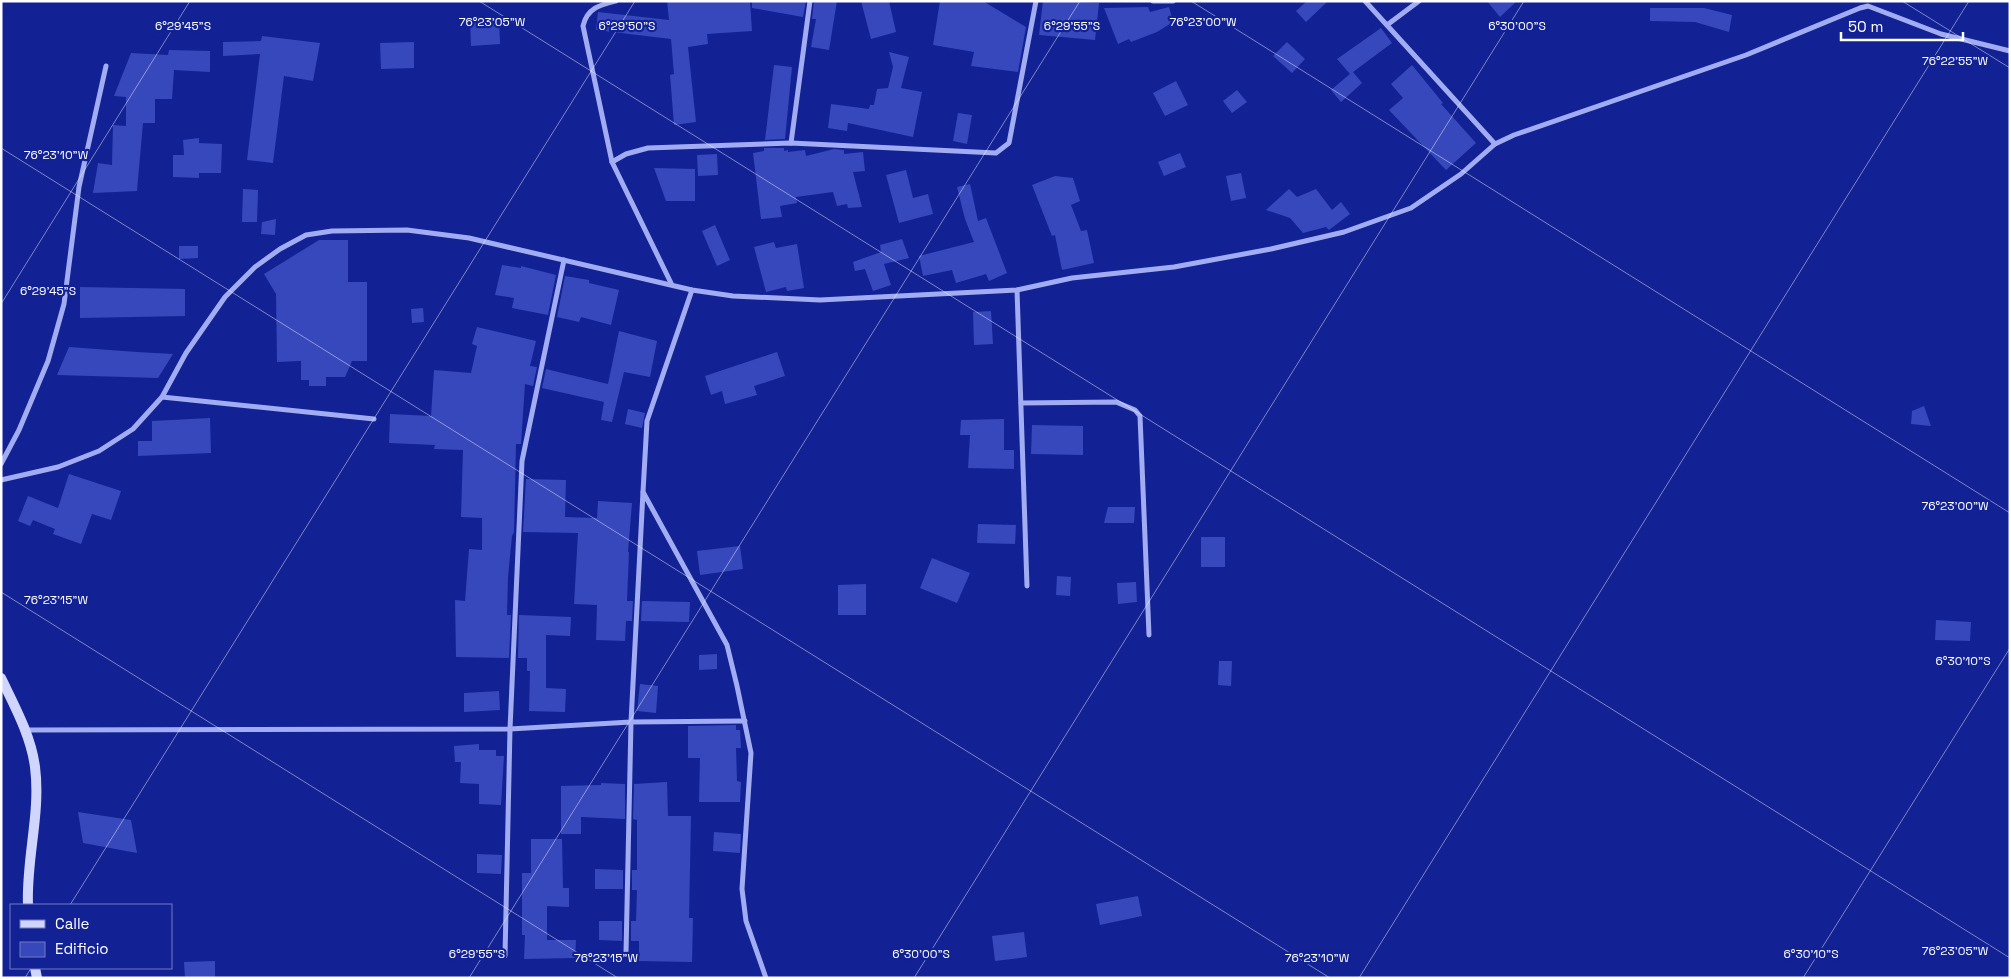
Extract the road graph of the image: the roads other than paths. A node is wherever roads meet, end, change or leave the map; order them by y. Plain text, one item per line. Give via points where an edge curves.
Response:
1 (616, 1) edge
2 (810, 1) edge
3 (1036, 1) edge
4 (1154, 1) edge
5 (1173, 1) edge
6 (1365, 1) edge
7 (1419, 1) edge
8 (1387, 25) junction
9 (2010, 51) edge
10 (106, 66) dead end
11 (791, 142) junction
12 (1496, 144) junction
13 (612, 162) junction
14 (564, 260) junction
15 (671, 283) junction
16 (692, 290) junction
17 (1017, 290) junction
18 (162, 397) junction
19 (1021, 403) junction
20 (374, 419) dead end
21 (1, 464) edge
22 (1, 480) edge
23 (642, 492) junction
24 (1026, 586) dead end
25 (1149, 635) dead end
26 (1, 678) edge
27 (745, 721) junction
28 (631, 722) junction
29 (510, 729) junction
30 (26, 730) junction
31 (28, 904) edge
32 (626, 953) dead end
33 (505, 956) dead end
34 (766, 978) edge

1 - 13 street via 591,10 585,16 583,26
2 - 11 street
3 - 11 street via 1009,143 996,153
4 - 5 street
6 - 8 street
7 - 8 street
8 - 12 street
9 - 12 street via 1940,34 1868,6 1746,55
10 - 21 street via 79,187 64,304 48,361
11 - 13 street via 648,148
12 - 17 street via 1461,174 1411,208 1344,232 1272,250 1174,267 1072,278
13 - 15 street
14 - 15 street
14 - 18 street via 469,238 407,230 332,231 306,235 255,267 225,296 186,353
14 - 29 street via 522,461
15 - 16 street
16 - 17 street via 733,296 820,300
16 - 23 street via 647,421
17 - 19 street
18 - 20 street
18 - 22 street via 133,429 99,451 58,467
19 - 24 street
19 - 25 street via 1116,402 1135,410 1140,416
23 - 27 street via 727,645
23 - 28 street
26 - 30 street
27 - 28 street
27 - 34 street via 751,753 742,889 746,921
28 - 29 street
28 - 32 street
29 - 30 street
29 - 33 street
30 - 31 street via 35,767 37,802 27,886

